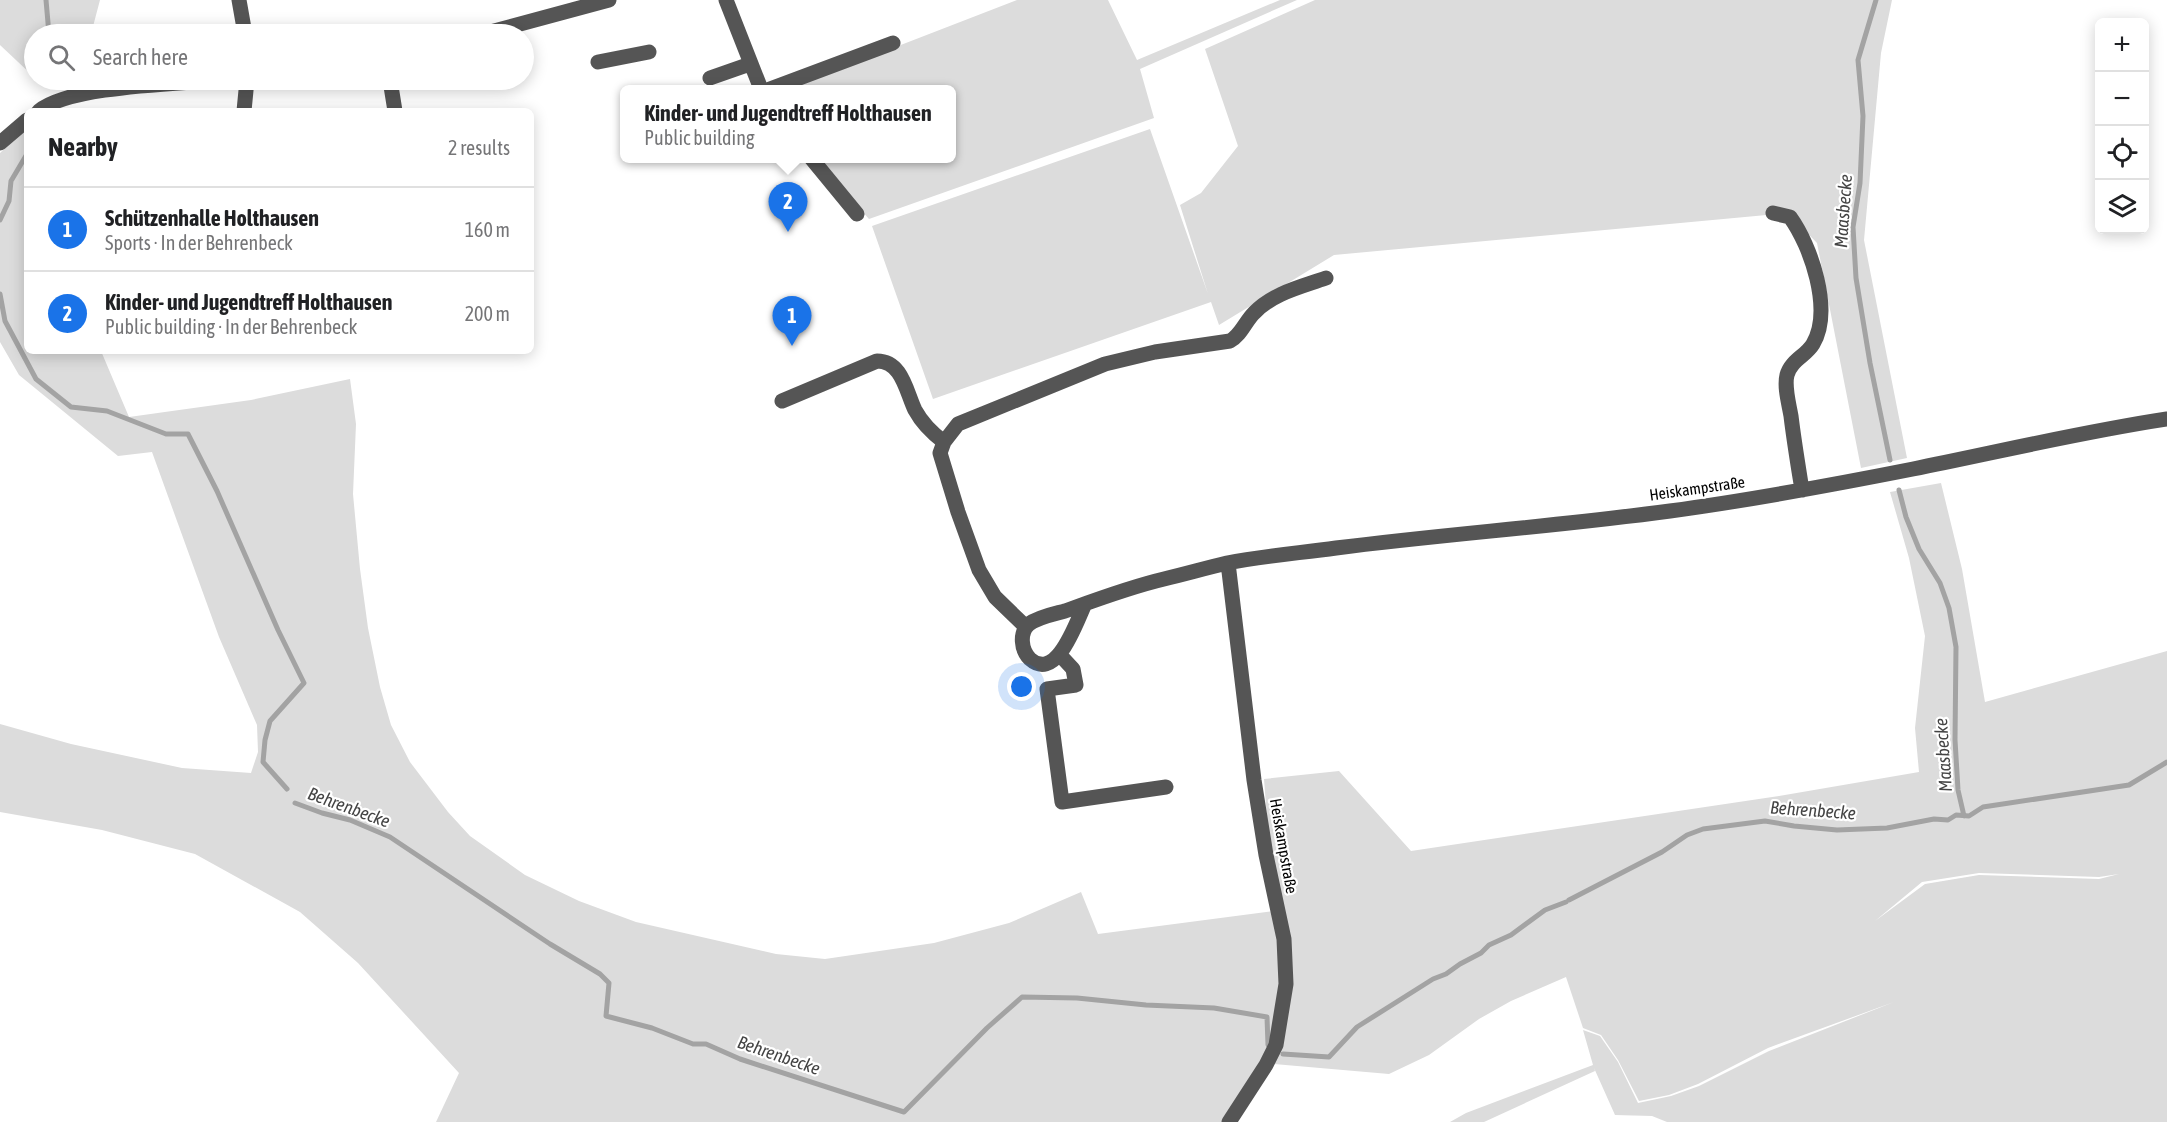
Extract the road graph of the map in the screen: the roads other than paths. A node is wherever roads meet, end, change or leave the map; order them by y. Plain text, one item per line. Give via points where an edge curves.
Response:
1 (239, 0) edge
2 (609, 0) edge
3 (726, 0) edge
4 (243, 24) edge
5 (520, 24) edge
6 (893, 43) dead end
7 (649, 52) dead end
8 (598, 62) dead end
9 (750, 64) junction
10 (710, 78) dead end
11 (759, 85) edge
12 (783, 85) edge
13 (104, 90) edge
14 (246, 90) edge
15 (392, 90) edge
16 (61, 105) edge
17 (42, 108) edge
18 (244, 108) edge
19 (395, 108) edge
20 (24, 122) edge
21 (0, 142) edge
22 (814, 163) edge
23 (1773, 213) dead end
24 (857, 214) dead end
25 (1326, 278) dead end
26 (782, 401) dead end
27 (2167, 419) edge
28 (944, 442) junction
29 (1802, 490) junction
30 (1228, 563) junction
31 (1085, 604) junction
32 (1026, 627) junction
33 (1060, 655) junction
34 (1166, 787) dead end
35 (1229, 1122) edge

1 - 4 street
2 - 5 street
3 - 9 street
6 - 12 street
7 - 8 street
9 - 10 street
9 - 11 street
13 - 16 street
14 - 18 street
15 - 19 street
16 - 17 street
20 - 21 street
22 - 24 street
23 - 29 street via 1790,217 1802,233 1821,298 1817,336 1812,347 1794,361 1787,376
25 - 28 street via 1271,298 1254,313 1238,337 1230,341 1105,364 958,424
26 - 28 street via 885,361 893,365 931,432
27 - 29 street, Heiskampstraße
28 - 32 street via 940,453 979,570 995,597
29 - 30 street, Heiskampstraße via 1668,511
30 - 31 street, Heiskampstraße
30 - 35 street, Heiskampstraße via 1254,780 1284,939 1286,984 1276,1045
31 - 32 street, Heiskampstraße
31 - 33 street
32 - 33 street via 1022,640 1028,657 1044,664
33 - 34 street via 1073,669 1076,685 1047,689 1062,802

